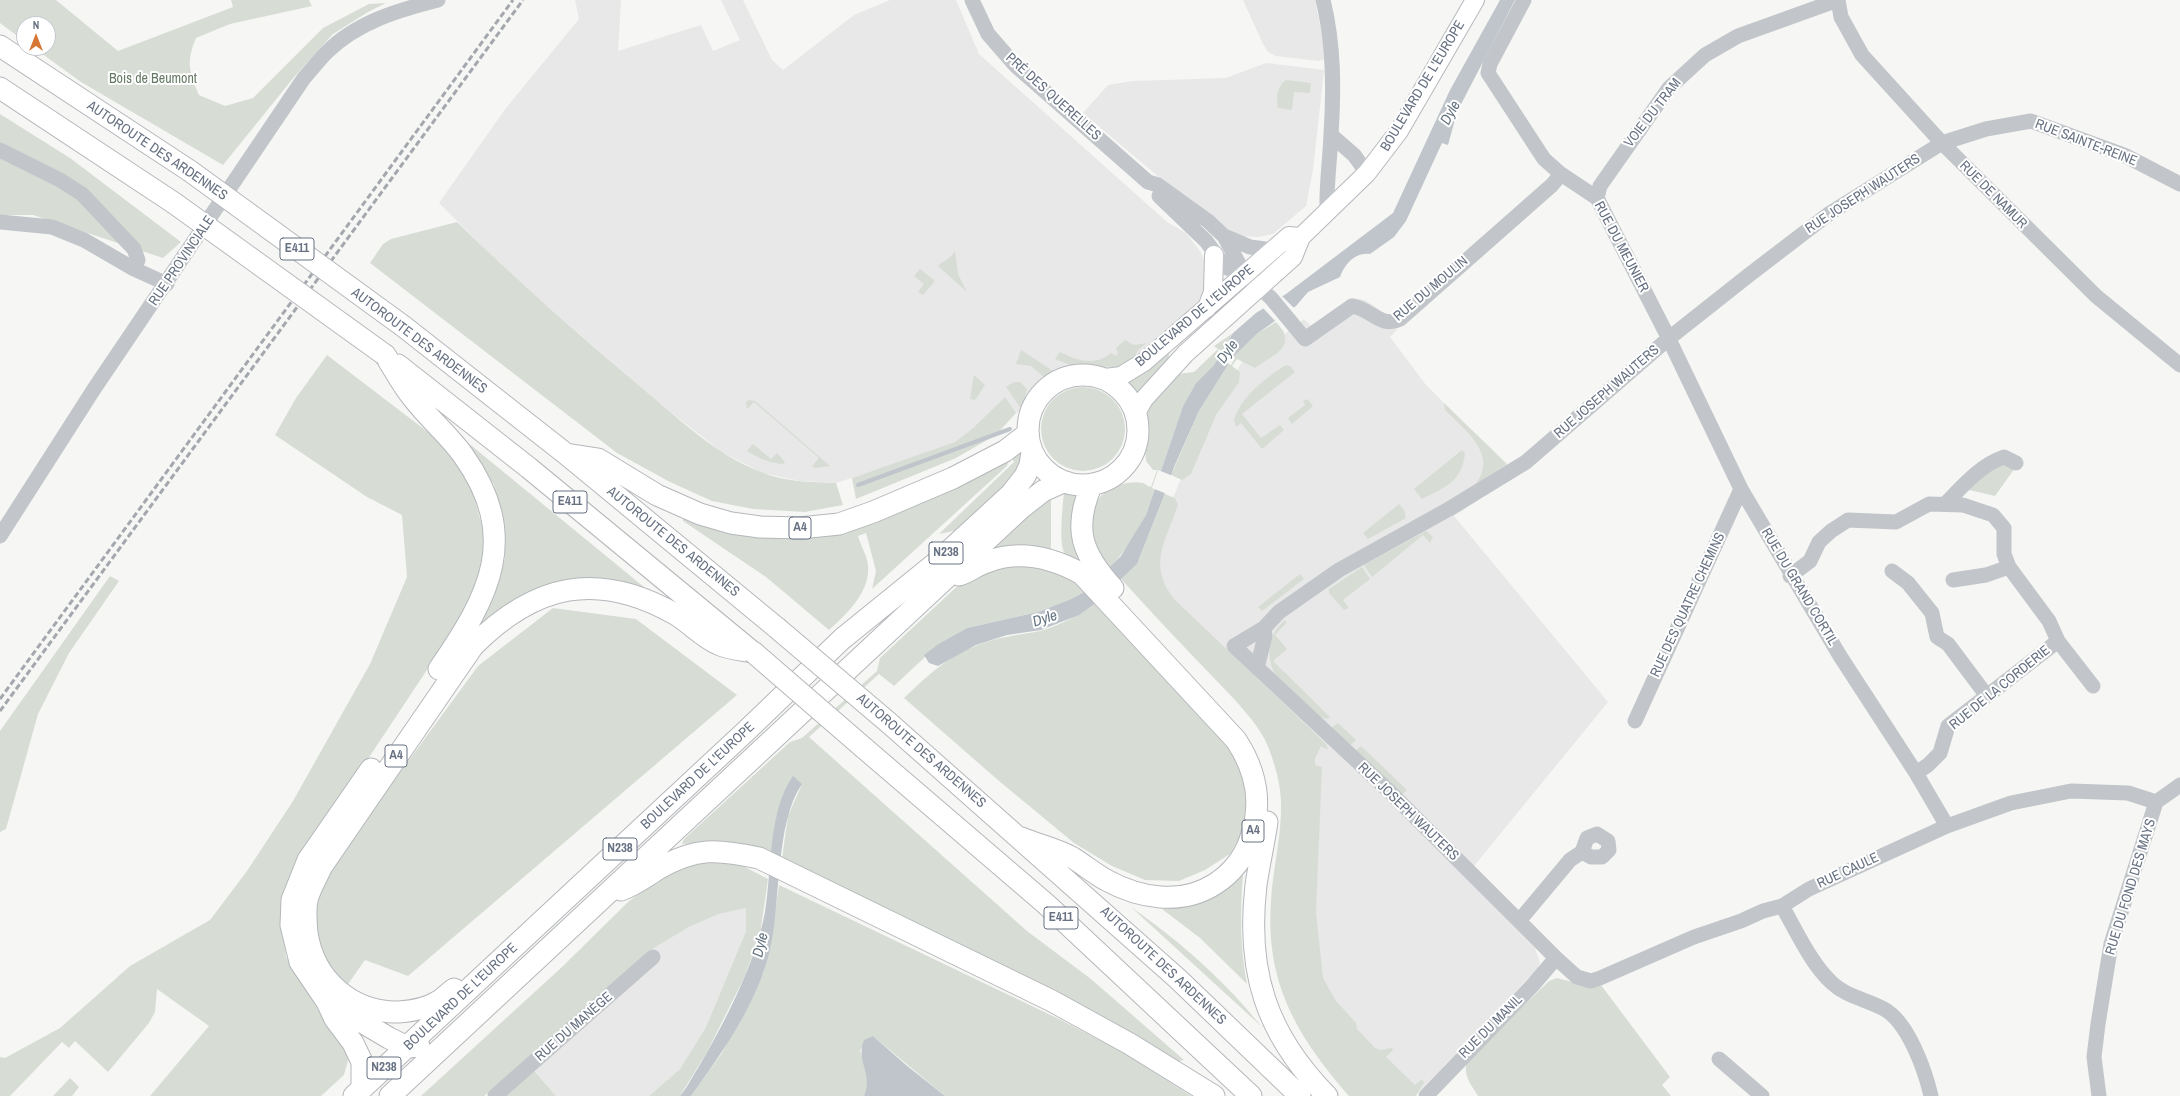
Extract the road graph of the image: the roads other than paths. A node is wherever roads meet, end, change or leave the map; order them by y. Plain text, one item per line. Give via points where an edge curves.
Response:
1 (438, 0) edge
2 (972, 0) edge
3 (1323, 0) edge
4 (1474, 0) edge
5 (1524, 0) edge
6 (1838, 0) edge
7 (413, 3) edge
8 (0, 46) edge
9 (0, 88) edge
10 (1331, 135) junction
11 (1942, 143) junction
12 (0, 150) edge
13 (1366, 173) junction
14 (1561, 174) junction
15 (1148, 182) junction
16 (2180, 184) edge
17 (1596, 198) junction
18 (1327, 213) junction
19 (0, 222) edge
20 (1224, 236) junction
21 (1301, 237) junction
22 (1273, 250) junction
23 (1214, 255) junction
24 (134, 269) junction
25 (1245, 275) junction
26 (167, 284) junction
27 (1265, 293) junction
28 (1207, 308) junction
29 (1668, 339) junction
30 (384, 355) junction
31 (2180, 365) edge
32 (1105, 378) junction
33 (1136, 413) junction
34 (1030, 443) junction
35 (566, 454) junction
36 (2016, 463) dead end
37 (1063, 482) junction
38 (1092, 484) junction
39 (1741, 489) junction
40 (1945, 504) junction
41 (0, 536) edge
42 (2009, 567) junction
43 (1088, 570) junction
44 (1892, 571) dead end
45 (1790, 576) junction
46 (1953, 580) dead end
47 (944, 581) junction
48 (1118, 604) junction
49 (1264, 628) junction
50 (2058, 641) junction
51 (753, 652) junction
52 (1257, 668) junction
53 (2093, 686) dead end
54 (1987, 696) junction
55 (1635, 720) dead end
56 (1916, 773) junction
57 (2180, 785) edge
58 (2156, 802) junction
59 (1947, 826) junction
60 (1022, 838) junction
61 (1582, 852) dead end
62 (607, 895) junction
63 (1782, 906) junction
64 (1519, 921) junction
65 (543, 954) junction
66 (653, 957) dead end
67 (1556, 958) junction
68 (496, 964) junction
69 (328, 1002) junction
70 (406, 1047) junction
71 (1719, 1058) dead end
72 (358, 1092) edge
73 (390, 1096) edge
74 (495, 1096) edge
75 (1214, 1096) edge
76 (1251, 1096) edge
77 (1300, 1096) edge
78 (1326, 1096) edge
79 (1426, 1096) edge
80 (1762, 1096) edge
81 (1931, 1096) edge
82 (2099, 1096) edge

1 - 7 street, RUE PROVINCIALE
2 - 15 street, PRÉ DES QUERELLES via 988,34 1015,65
3 - 10 street via 1333,66
4 - 13 main road, BOULEVARD DE L'EUROPE via 1399,131
5 - 14 street, RUE DU MEUNIER via 1490,64 1488,73 1544,159
6 - 11 street, RUE DE NAMUR via 1841,17 1862,55
6 - 17 street, VOIE DU TRAM via 1738,36 1705,54 1669,88 1600,186
7 - 26 street, RUE PROVINCIALE via 384,15 351,34 328,51 304,78
8 - 35 highway, AUTOROUTE DES ARDENNES / E411, bridge via 190,171 404,326
9 - 30 highway, E411, bridge via 174,203
10 - 13 street via 1354,155
10 - 18 street via 1326,190
11 - 16 street, RUE SAINTE-REINE via 1986,129 2031,122 2124,155
11 - 29 street, RUE JOSEPH WAUTERS via 1830,214
11 - 31 street, RUE DE NAMUR via 2096,296
12 - 24 street via 82,194 134,249 138,260
13 - 18 main road, BOULEVARD DE L'EUROPE
14 - 17 street, RUE DU MEUNIER
14 - 27 street, RUE DU MOULIN via 1552,185 1400,319 1393,322 1387,322 1360,307 1352,306 1305,339
15 - 20 street, PRÉ DES QUERELLES via 1164,190 1208,221
15 - 23 street, PRÉ DES QUERELLES via 1152,189 1206,241
17 - 29 street, RUE DU MEUNIER
18 - 21 main road, BOULEVARD DE L'EUROPE
19 - 24 street via 52,227 84,240
20 - 22 street via 1250,247
20 - 25 street, PRÉ DES QUERELLES
21 - 22 main road, BOULEVARD DE L'EUROPE via 1289,236
21 - 27 main road, BOULEVARD DE L'EUROPE via 1293,257
22 - 25 main road, BOULEVARD DE L'EUROPE
23 - 25 street, PRÉ DES QUERELLES via 1225,267
23 - 28 main road via 1213,292
24 - 26 street
25 - 27 street, PRÉ DES QUERELLES
25 - 28 main road, BOULEVARD DE L'EUROPE
26 - 41 street, RUE PROVINCIALE via 94,389
27 - 33 main road, BOULEVARD DE L'EUROPE via 1186,353 1144,399
28 - 32 main road, BOULEVARD DE L'EUROPE via 1144,362 1121,376
29 - 39 street, RUE DU GRAND CORTIL
29 - 49 street, RUE JOSEPH WAUTERS via 1526,462 1449,509 1339,570 1279,612
30 - 51 highway, E411 via 529,468
30 - 69 highway, A4 via 413,398 463,454 483,486 494,520 495,552 489,581 474,616 308,860 299,879 292,900 291,925 294,945 300,962
32 - 33 highway, BOULEVARD DE L'EUROPE via 1119,387 1130,399
32 - 34 highway, BOULEVARD DE L'EUROPE via 1075,374 1054,382 1038,396 1032,408 1028,420
33 - 38 highway, BOULEVARD DE L'EUROPE via 1138,436 1130,459 1111,478
34 - 35 highway, A4 via 1005,451 953,478 873,512 839,524 800,528 746,525 700,514 657,495 598,460
34 - 37 highway, BOULEVARD DE L'EUROPE via 1040,464
34 - 68 highway, BOULEVARD DE L'EUROPE / N238 via 1030,465 1011,494 937,562 842,639
35 - 60 highway, AUTOROUTE DES ARDENNES / E411, bridge via 777,628
36 - 40 street via 2004,457 1997,460 1964,483
37 - 38 highway, BOULEVARD DE L'EUROPE
37 - 47 highway, BOULEVARD DE L'EUROPE / N238 via 1042,491 1020,509
38 - 43 highway, A4 via 1082,522
39 - 45 street, RUE DU GRAND CORTIL
39 - 55 street, RUE DES QUATRE CHEMINS
40 - 42 street, RUE DE LA CORDERIE via 1963,506 1993,515 1998,519 2004,528 2004,554
40 - 45 street, RUE DE LA CORDERIE via 1923,505 1896,522 1848,520 1819,542 1810,561
42 - 46 street via 1986,576
42 - 50 street, RUE DE LA CORDERIE via 2049,621
43 - 47 highway, A4 via 1023,555 986,562
43 - 48 highway, A4
44 - 54 street via 1908,583 1932,613 1937,637 1948,644
45 - 56 street, RUE DU GRAND CORTIL
47 - 62 highway, BOULEVARD DE L'EUROPE / N238
48 - 60 highway, A4 via 1224,726 1245,754 1252,769 1258,803 1256,819 1246,850 1231,872 1208,888 1166,898 1132,892 1106,880 1071,858
48 - 78 highway, A4 via 1241,723 1261,756 1270,787 1270,804 1256,884 1256,964 1264,1000 1281,1038
49 - 52 street via 1265,636
49 - 52 street, RUE JOSEPH WAUTERS via 1234,646
50 - 53 street, RUE DE LA CORDERIE
50 - 54 street, RUE DE LA CORDERIE
51 - 68 highway, A4 via 718,644 676,614 638,596 602,589 573,588 545,595 496,624 473,646 322,866 307,899 306,919 309,945 324,978 353,1002 382,1012 411,1011 437,1002 474,972
51 - 76 highway, E411, bridge via 1046,904
52 - 64 street, RUE JOSEPH WAUTERS via 1390,792
54 - 56 street, RUE DE LA CORDERIE via 1948,726 1940,753
56 - 59 street, RUE DU GRAND CORTIL
57 - 58 street, RUE DU FOND DES MAYS
58 - 59 street, RUE CAULE via 2128,793 2071,791 2011,803
58 - 82 street, RUE DU FOND DES MAYS via 2111,944 2094,1057
59 - 63 street, RUE CAULE via 1809,889
60 - 77 highway, AUTOROUTE DES ARDENNES / E411 via 1178,979
61 - 64 street via 1570,860
62 - 65 highway, BOULEVARD DE L'EUROPE / N238
62 - 75 highway via 635,885 658,870 697,852 716,850 758,858 1052,1001 1130,1044
63 - 67 street, RUE CAULE via 1694,938 1591,981 1577,977
63 - 81 street via 1821,972 1833,984 1849,995 1883,1008 1894,1017 1914,1047
64 - 67 street, RUE JOSEPH WAUTERS
65 - 70 highway via 495,986 422,1045
65 - 73 highway, BOULEVARD DE L'EUROPE / N238
66 - 74 street, RUE DU MANÈGE
67 - 79 street, RUE DU MANIL
68 - 70 highway, BOULEVARD DE L'EUROPE / N238
69 - 70 highway, A4
69 - 72 highway, A4 via 335,1019 353,1043 362,1062
70 - 72 highway, BOULEVARD DE L'EUROPE / N238
71 - 80 street

